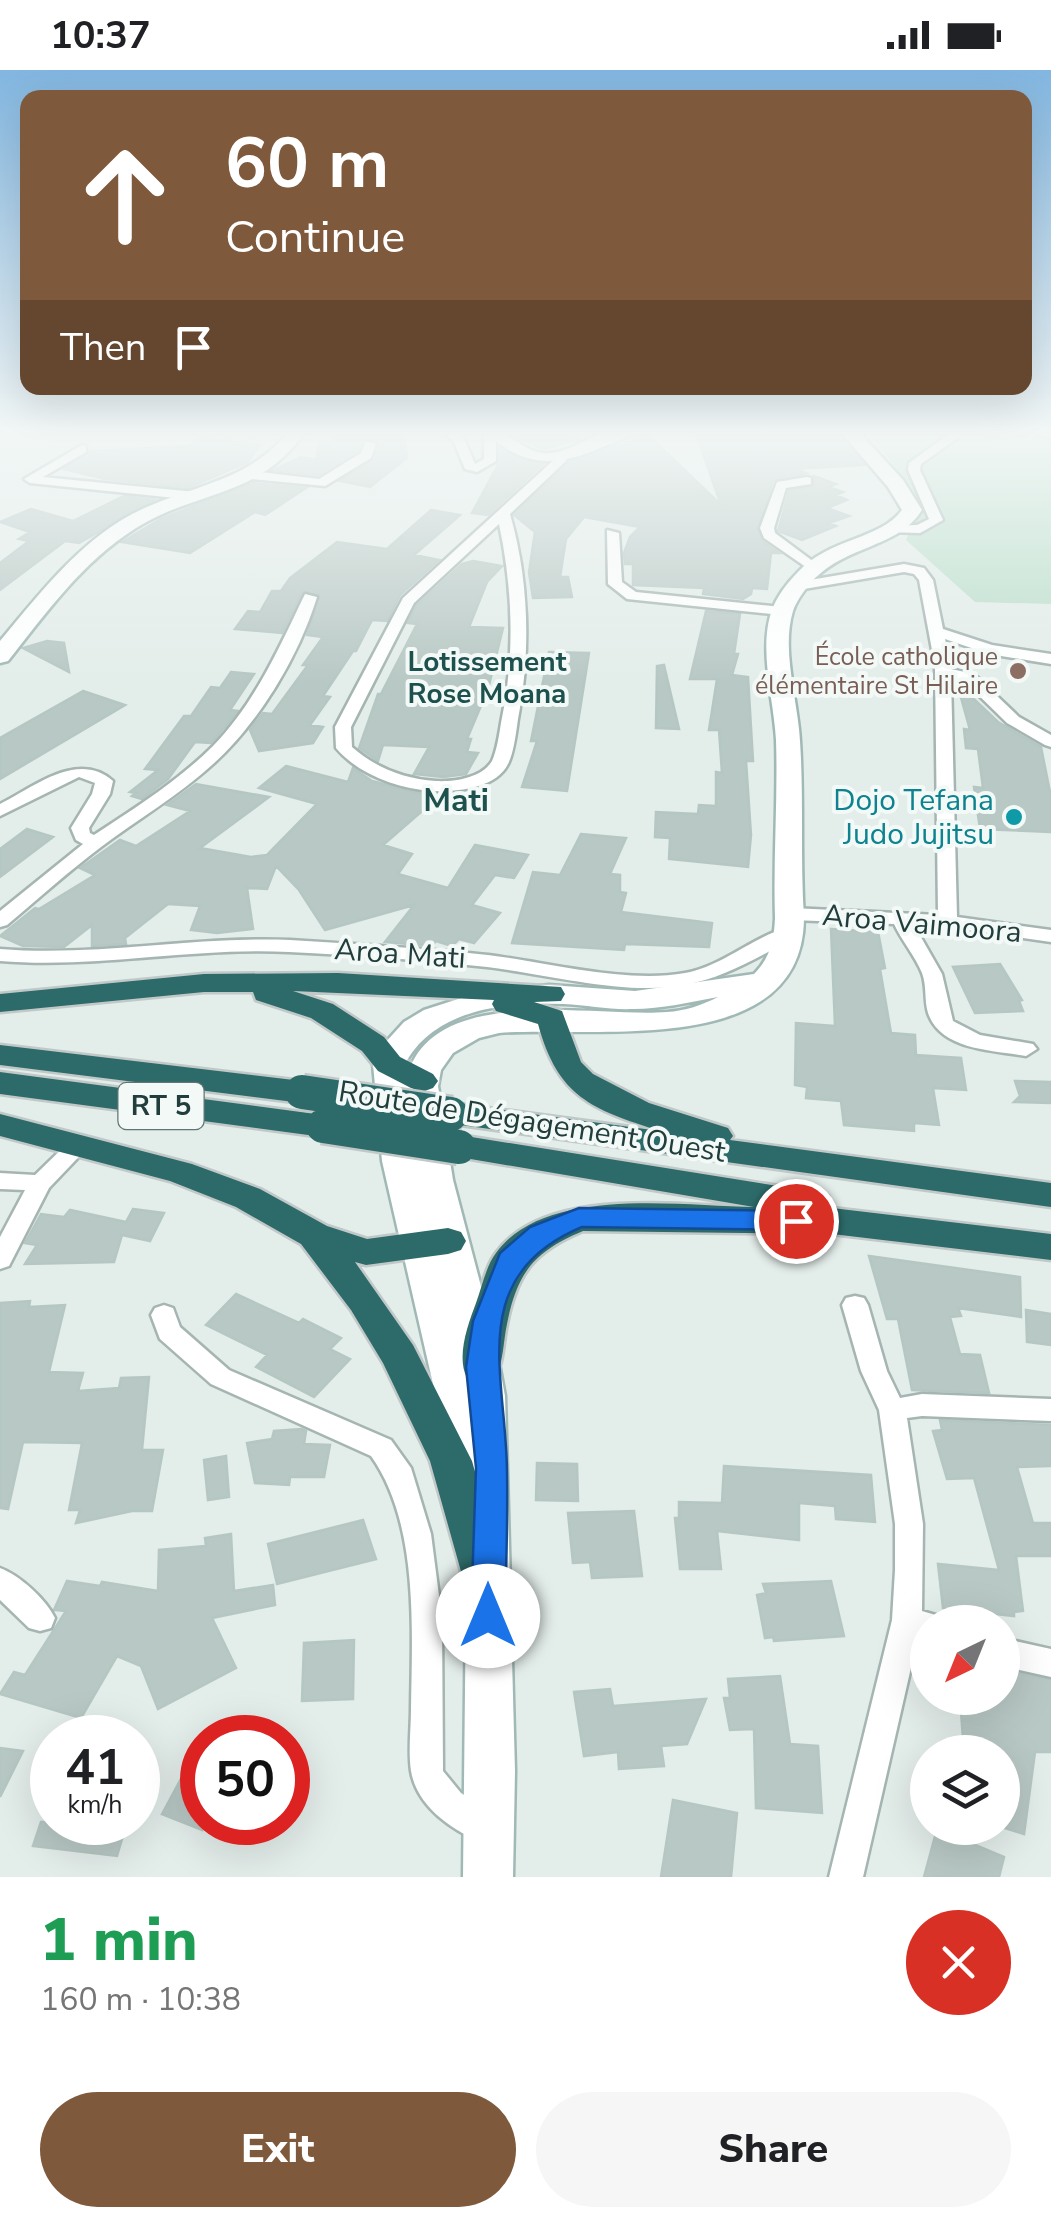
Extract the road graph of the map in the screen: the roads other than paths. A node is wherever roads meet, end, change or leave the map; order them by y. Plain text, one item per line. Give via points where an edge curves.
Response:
1 (143, 515) edge
2 (503, 515) edge
3 (504, 515) edge
4 (771, 515) edge
5 (908, 515) edge
6 (934, 515) edge
7 (892, 530) junction
8 (612, 533) dead end
9 (805, 576) junction
10 (310, 597) dead end
11 (782, 610) junction
12 (939, 632) junction
13 (0, 656) edge
14 (1051, 659) edge
15 (943, 672) junction
16 (1051, 742) edge
17 (0, 812) edge
18 (95, 843) junction
19 (900, 919) junction
20 (948, 921) junction
21 (0, 922) edge
22 (791, 924) junction
23 (1051, 936) edge
24 (0, 955) edge
25 (204, 983) junction
26 (0, 1003) edge
27 (551, 1006) junction
28 (1026, 1049) dead end
29 (0, 1055) edge
30 (389, 1064) junction
31 (422, 1081) junction
32 (0, 1083) edge
33 (0, 1125) edge
34 (455, 1130) junction
35 (80, 1144) junction
36 (810, 1164) junction
37 (0, 1181) edge
38 (40, 1182) junction
39 (1051, 1195) edge
40 (314, 1234) junction
41 (433, 1242) junction
42 (1051, 1246) edge
43 (0, 1260) edge
44 (855, 1306) dead end
45 (164, 1315) dead end
46 (481, 1367) junction
47 (892, 1410) junction
48 (1051, 1410) edge
49 (0, 1581) edge
50 (487, 1594) junction
51 (916, 1605) edge
52 (40, 1618) dead end
53 (910, 1648) edge
54 (1020, 1656) edge
55 (1051, 1664) edge
56 (489, 1854) edge
57 (846, 1877) edge

1 - 13 main road via 89,551
2 - 3 street via 416,592 395,622 343,727 344,748 362,762 440,786 473,782 500,764 520,637
4 - 9 street via 769,535
5 - 7 main road
6 - 7 street via 920,529
7 - 9 main road via 836,551
8 - 11 street via 615,584 632,596
9 - 11 main road
9 - 12 street via 919,571
10 - 18 street via 299,634 224,745
11 - 22 main road
12 - 14 street
12 - 15 street
15 - 16 street via 969,677 1013,720
15 - 20 street
17 - 18 street via 58,779 89,773 104,781 80,828
18 - 21 street
19 - 20 street, Aroa Vaimoora
19 - 22 street, Aroa Vaimoora
19 - 28 street via 929,967 948,1029
20 - 23 street, Aroa Vaimoora
22 - 24 street, Aroa Mati via 712,972 668,980 286,946 48,959
22 - 27 main road via 780,962 765,980 696,1017 664,1023
25 - 26 highway
25 - 27 highway via 338,982
25 - 30 highway via 322,1011 372,1044
27 - 30 main road via 483,1003 441,1013 402,1038
27 - 31 main road via 458,1035 426,1067
27 - 36 highway via 561,1056 594,1089 662,1119
29 - 34 highway, Route de Dégagement Ouest / RT 5, bridge via 302,1092
30 - 31 highway
30 - 41 main road via 400,1161
31 - 41 main road
32 - 34 highway, Route de Dégagement Ouest / RT 5, bridge via 323,1126
33 - 35 highway
34 - 36 highway, Route de Dégagement Ouest / RT 5
34 - 42 highway, Route de Dégagement Ouest / RT 5
35 - 38 street
35 - 40 highway via 248,1198
36 - 39 highway, Route de Dégagement Ouest / RT 5
37 - 38 street
38 - 43 street
40 - 41 highway via 366,1252
40 - 50 highway via 399,1356 451,1460
41 - 46 main road
41 - 50 main road
42 - 46 highway via 832,1222 579,1218 540,1234 510,1260 488,1321
44 - 47 street
45 - 56 street via 168,1332 220,1378 380,1448 401,1476 417,1534 427,1618 427,1772 433,1790
46 - 50 main road via 492,1468
47 - 48 street via 922,1404
47 - 51 street
49 - 52 street
50 - 56 main road
53 - 57 street
54 - 55 street

